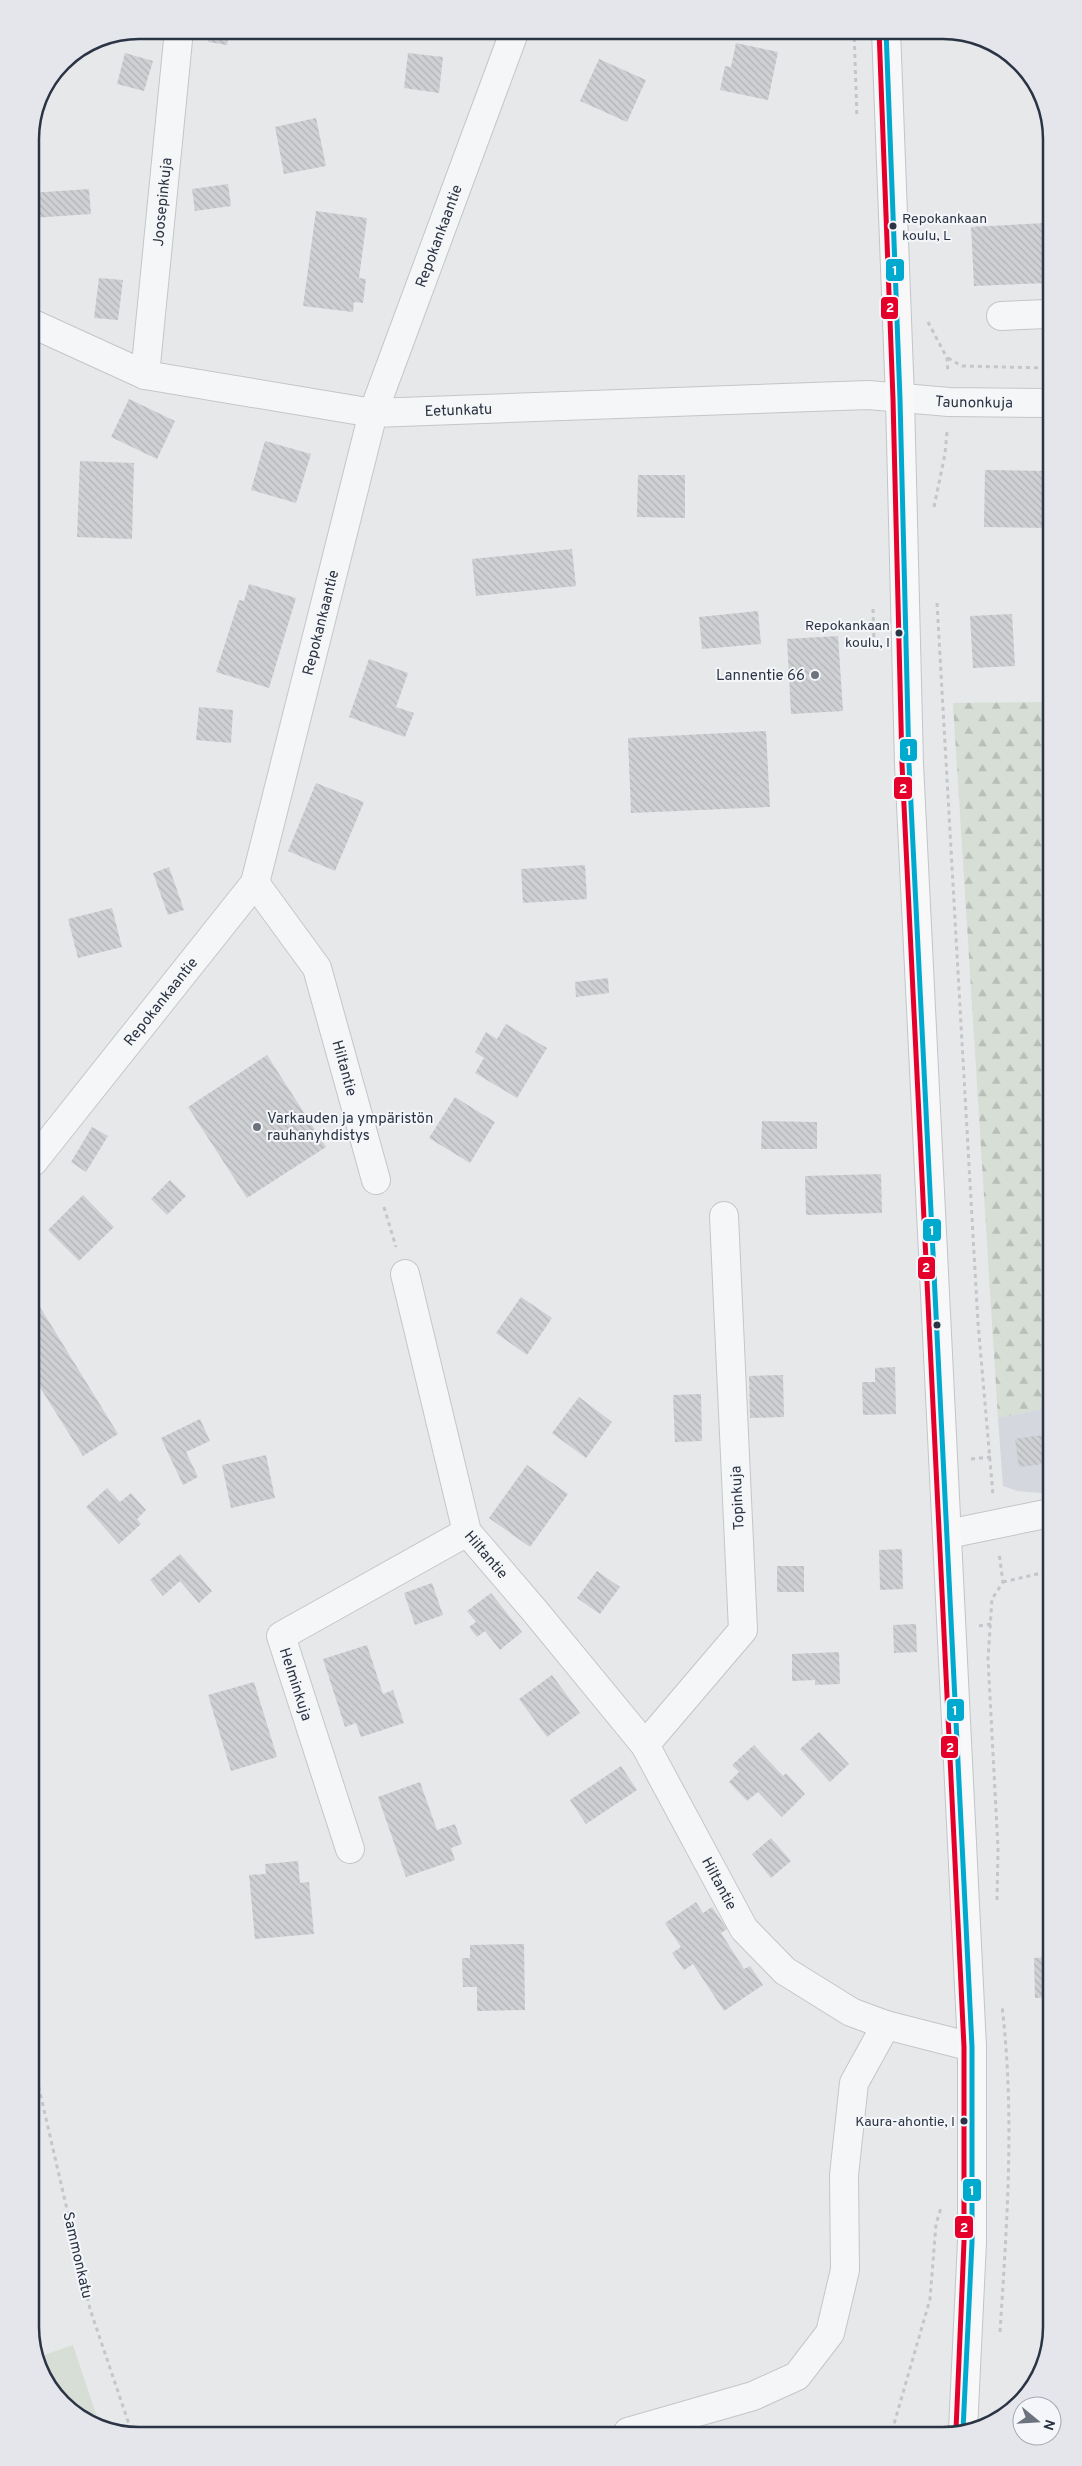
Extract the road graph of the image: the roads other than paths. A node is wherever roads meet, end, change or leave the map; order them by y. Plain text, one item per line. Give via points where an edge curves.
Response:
1 (177, 39) edge
2 (512, 39) edge
3 (886, 39) edge
4 (1043, 314) edge
5 (1001, 316) dead end
6 (39, 327) edge
7 (145, 375) junction
8 (900, 399) junction
9 (1043, 404) edge
10 (373, 414) junction
11 (255, 883) junction
12 (39, 1154) edge
13 (376, 1180) road end
14 (724, 1216) dead end
15 (405, 1274) road end
16 (1043, 1515) edge
17 (467, 1532) junction
18 (948, 1534) junction
19 (645, 1745) junction
20 (350, 1849) dead end
21 (886, 2025) junction
22 (972, 2047) junction
23 (963, 2425) edge
24 (645, 2427) edge

1 - 7 street, Joosepinkuja
2 - 10 street, Repokankaantie
3 - 8 main road
4 - 5 street
6 - 7 street, Eetunkatu
7 - 10 street, Eetunkatu
8 - 9 street, Taunonkuja
8 - 10 street, Eetunkatu via 868,394
8 - 18 main road via 909,764
10 - 11 street, Repokankaantie
11 - 12 street, Repokankaantie
11 - 13 street, Hiltantie via 317,968
14 - 19 street, Topinkuja via 743,1630
15 - 17 street, Hiltantie
16 - 18 street
17 - 19 street, Hiltantie
17 - 20 street, Helminkuja via 281,1636
18 - 22 main road
19 - 21 street, Hiltantie via 744,1929 785,1971 851,2012
21 - 22 street, Hiltantie
21 - 24 street via 854,2083 844,2174 845,2270 830,2333 797,2376 753,2396
22 - 23 main road via 972,2242

